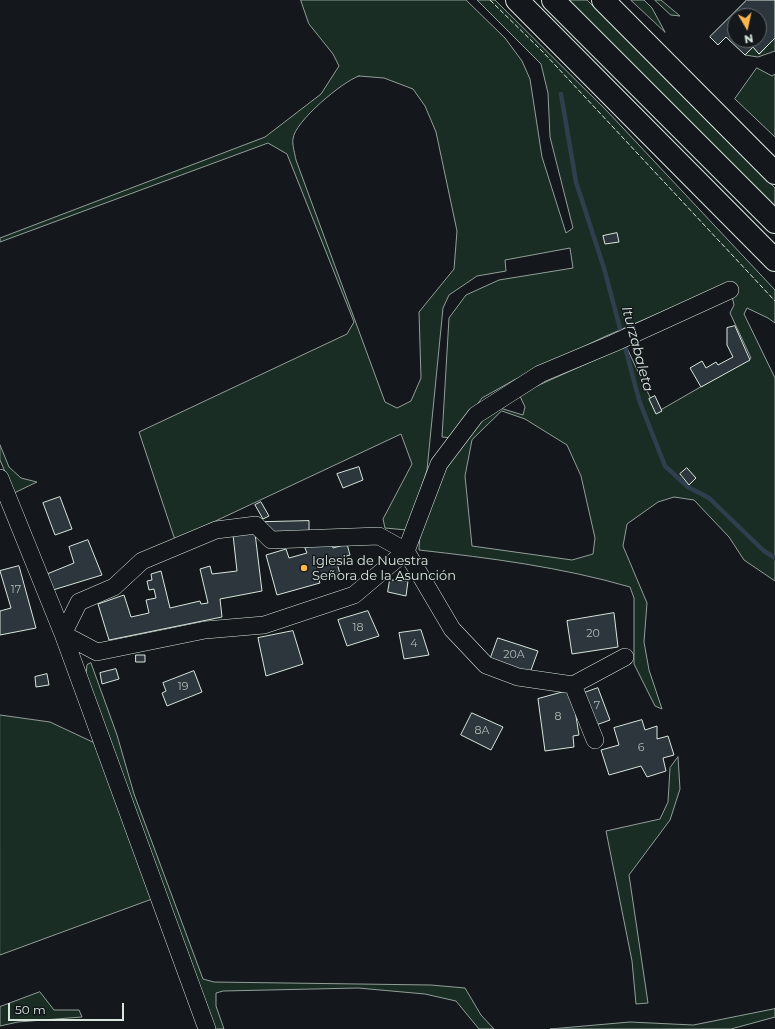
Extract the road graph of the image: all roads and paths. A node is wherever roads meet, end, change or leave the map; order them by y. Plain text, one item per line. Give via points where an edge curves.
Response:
1 (517, 0) edge
2 (553, 0) edge
3 (603, 0) edge
4 (775, 173) edge
5 (775, 222) edge
6 (775, 260) edge
7 (730, 290) dead end
8 (0, 478) edge
9 (406, 551) junction
10 (63, 634) junction
11 (626, 657) dead end
12 (573, 685) junction
13 (595, 740) dead end
14 (207, 1029) edge

1 - 6 highway
2 - 5 highway
3 - 4 highway
7 - 9 street via 540,374 476,415 439,464
8 - 10 street
9 - 10 street via 354,595 264,625 205,630 97,652
9 - 10 street via 379,536 271,540 256,525 216,530 142,561 114,587 79,602
9 - 12 street via 452,629 486,665 518,677
10 - 14 street
11 - 12 street
12 - 13 street

